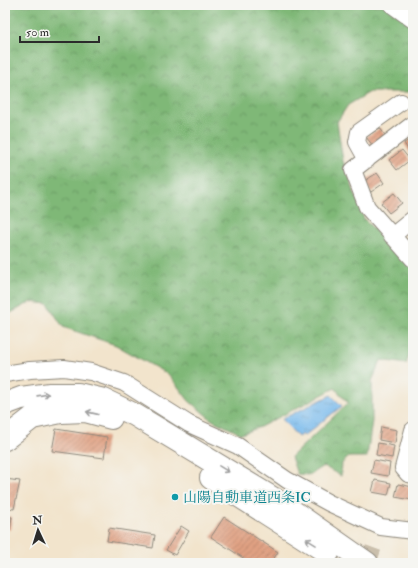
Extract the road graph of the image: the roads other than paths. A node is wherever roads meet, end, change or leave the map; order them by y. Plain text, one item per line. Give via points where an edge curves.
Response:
1 (392, 5) edge
2 (413, 20) edge
3 (401, 102) dead end
4 (413, 124) edge
5 (367, 160) junction
6 (413, 219) edge
7 (392, 236) junction
8 (413, 259) edge
9 (5, 374) edge
10 (5, 404) edge
11 (413, 430) edge
12 (5, 439) edge
13 (413, 475) edge
14 (413, 531) edge
15 (345, 563) edge
16 (367, 563) edge

1 - 2 street
3 - 5 street via 359,132 357,142
4 - 5 street
5 - 7 street via 353,170 367,207
6 - 7 street
7 - 8 street
9 - 14 street via 64,368 90,372 124,383 188,424 238,446 287,480 378,534
10 -> 16 highway via 21,398 50,394 78,394 104,400 135,415 284,505
11 - 13 street via 403,468 408,474
15 -> 12 highway via 131,425 108,416 85,411 61,412 32,418

